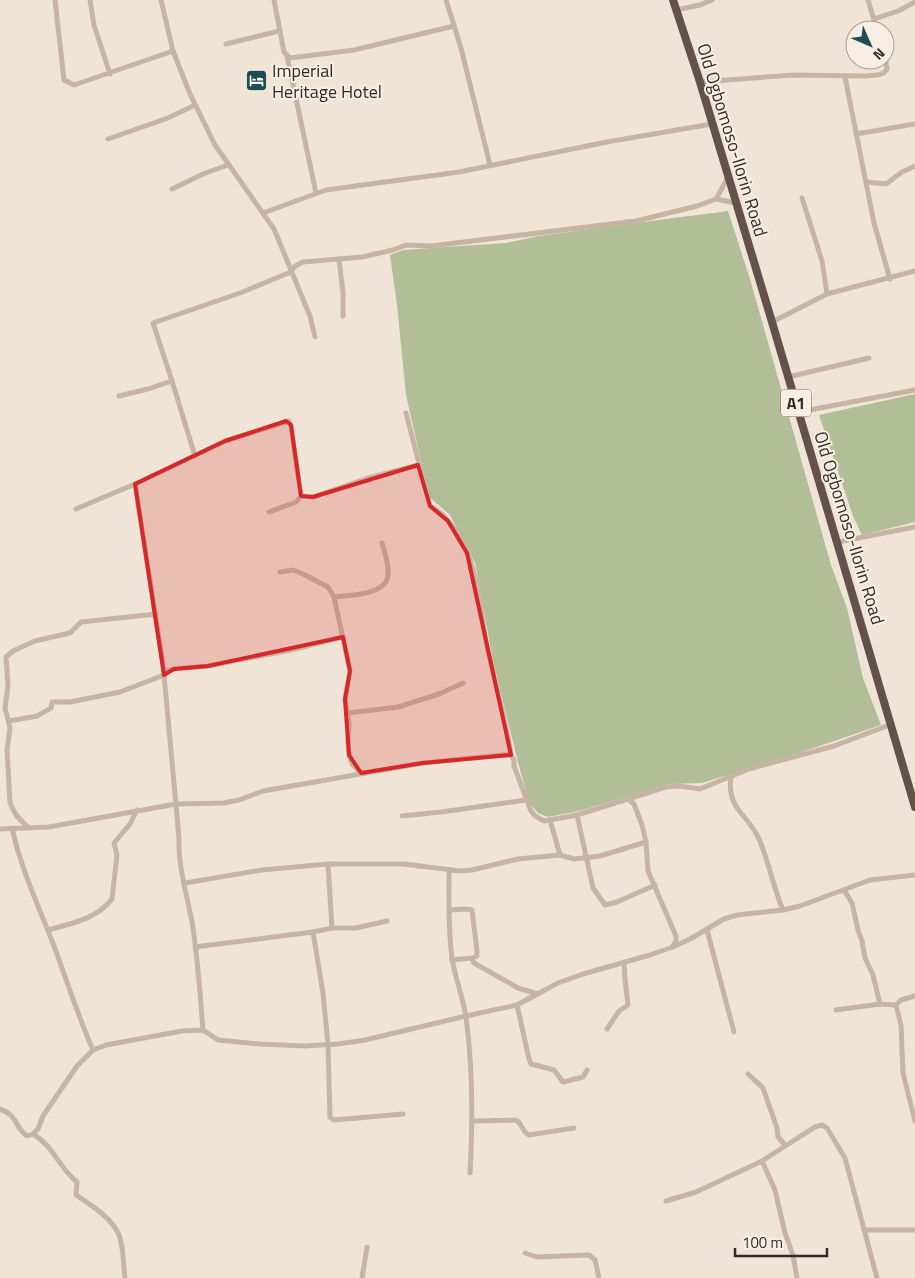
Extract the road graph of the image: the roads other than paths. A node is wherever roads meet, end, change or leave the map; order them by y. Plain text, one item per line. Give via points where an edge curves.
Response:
1 (55, 0) edge
2 (90, 0) edge
3 (161, 0) edge
4 (274, 0) edge
5 (446, 0) edge
6 (673, 0) edge
7 (712, 0) edge
8 (868, 0) edge
9 (915, 2) edge
10 (676, 10) junction
11 (874, 20) joint
12 (454, 26) junction
13 (279, 31) junction
14 (226, 44) dead end
15 (173, 51) junction
16 (287, 56) junction
17 (886, 70) edge
18 (110, 74) junction
19 (845, 77) junction
20 (700, 82) junction
21 (195, 105) junction
22 (712, 124) junction
23 (915, 124) edge
24 (856, 134) junction
25 (108, 140) dead end
26 (228, 165) junction
27 (490, 166) junction
28 (915, 166) edge
29 (728, 177) junction
30 (867, 182) junction
31 (172, 189) dead end
32 (316, 193) junction
33 (802, 198) dead end
34 (716, 199) junction
35 (736, 203) junction
36 (263, 213) junction
37 (339, 259) junction
38 (915, 271) edge
39 (291, 272) junction
40 (890, 279) junction
41 (827, 294) junction
42 (343, 316) dead end
43 (772, 322) junction
44 (315, 336) dead end
45 (869, 358) dead end
46 (788, 377) junction
47 (172, 381) junction
48 (915, 390) edge
49 (119, 396) dead end
50 (799, 412) junction
51 (406, 413) dead end
52 (195, 456) junction
53 (418, 465) junction
54 (135, 484) junction
55 (301, 496) junction
56 (76, 509) dead end
57 (269, 512) dead end
58 (915, 527) edge
59 (838, 542) junction
60 (382, 543) dead end
61 (280, 572) dead end
62 (334, 598) junction
63 (156, 614) junction
64 (343, 637) junction
65 (164, 675) junction
66 (463, 683) dead end
67 (348, 713) junction
68 (9, 721) junction
69 (892, 724) junction
70 (511, 755) junction
71 (361, 774) junction
72 (731, 777) junction
73 (628, 799) junction
74 (526, 800) junction
75 (176, 804) junction
76 (915, 807) edge
77 (137, 810) junction
78 (577, 814) junction
79 (402, 816) dead end
80 (550, 820) junction
81 (28, 827) junction
82 (12, 828) junction
83 (0, 829) edge
84 (646, 842) junction
85 (560, 855) junction
86 (587, 857) junction
87 (328, 864) junction
88 (449, 870) junction
89 (915, 875) edge
90 (185, 883) junction
91 (655, 884) junction
92 (844, 890) junction
93 (450, 910) junction
94 (783, 910) junction
95 (387, 921) dead end
96 (332, 928) junction
97 (48, 930) junction
98 (707, 930) junction
99 (313, 932) junction
100 (673, 947) junction
101 (195, 948) junction
102 (472, 958) junction
103 (452, 960) junction
104 (624, 962) junction
105 (538, 994) junction
106 (915, 996) edge
107 (880, 1004) junction
108 (517, 1005) junction
109 (896, 1006) junction
110 (836, 1010) dead end
111 (466, 1016) junction
112 (607, 1029) dead end
113 (203, 1030) junction
114 (734, 1032) dead end
115 (328, 1045) junction
116 (93, 1050) junction
117 (587, 1070) dead end
118 (748, 1074) dead end
119 (0, 1109) edge
120 (403, 1114) dead end
121 (472, 1121) junction
122 (915, 1121) edge
123 (574, 1128) dead end
124 (33, 1134) junction
125 (784, 1145) junction
126 (762, 1161) junction
127 (470, 1173) dead end
128 (666, 1201) dead end
129 (864, 1230) junction
130 (915, 1230) edge
131 (367, 1247) dead end
132 (526, 1253) dead end
133 (125, 1278) edge
134 (362, 1278) edge
135 (600, 1278) edge
136 (797, 1278) edge
137 (877, 1278) edge

1 - 18 street via 64,80 74,85
2 - 18 street via 94,25
3 - 15 street
4 - 13 street
5 - 12 street
6 - 10 highway, Old Ogbomoso-Ilorin Road / A1
7 - 10 street
8 - 11 street
9 - 11 street
10 - 20 highway, Old Ogbomoso-Ilorin Road / A1
12 - 16 street via 354,50 294,58
12 - 27 street
13 - 14 street
13 - 16 street
15 - 18 street
15 - 21 street
16 - 32 street
17 - 19 street via 878,74
19 - 20 street via 793,75
19 - 24 street
20 - 22 highway, Old Ogbomoso-Ilorin Road / A1
21 - 25 street
21 - 26 street
22 - 27 street
22 - 29 highway, Old Ogbomoso-Ilorin Road / A1
23 - 24 street
24 - 30 street
26 - 31 street
26 - 36 street
27 - 32 street
28 - 30 street via 886,184
29 - 34 street
29 - 35 highway, Old Ogbomoso-Ilorin Road / A1
30 - 40 street via 874,224
32 - 36 street
33 - 41 street via 822,260
34 - 35 street
34 - 37 street via 636,221 430,246 406,245 362,257
35 - 43 highway, Old Ogbomoso-Ilorin Road / A1
36 - 39 street via 280,242
37 - 39 street via 303,262
37 - 42 street via 344,293
38 - 40 street
39 - 44 street
39 - 47 street via 153,323
40 - 41 street
41 - 43 street
43 - 46 highway, Old Ogbomoso-Ilorin Road / A1
45 - 46 street
46 - 50 highway, Old Ogbomoso-Ilorin Road / A1
47 - 49 street
47 - 52 street
48 - 50 street
50 - 59 highway, Old Ogbomoso-Ilorin Road / A1
51 - 53 street
52 - 54 street
52 - 55 street via 225,441 289,422
53 - 55 street via 312,497
53 - 70 street via 430,506 448,521 467,553
54 - 56 street
54 - 63 street
55 - 57 street via 296,502
58 - 59 street
59 - 69 highway, Old Ogbomoso-Ilorin Road / A1
60 - 62 street via 388,571 385,584 372,592
61 - 62 street via 293,570 303,574 328,587
62 - 64 street
63 - 65 street
63 - 68 street via 81,622 66,634 35,641 9,653 6,657 8,686 5,708
64 - 65 street via 208,666 174,669
64 - 67 street via 350,671 345,699
65 - 68 street via 120,692 70,702 52,702 51,708 37,716
65 - 75 street
66 - 67 street via 398,707
67 - 71 street via 349,755
68 - 81 street via 10,802 18,819
69 - 72 street via 834,746
69 - 76 highway, Old Ogbomoso-Ilorin Road / A1
70 - 71 street via 423,763
70 - 74 street
71 - 75 street via 262,791 224,803
72 - 73 street via 700,789 666,787
72 - 94 street via 730,790 738,812 756,831
73 - 78 street
73 - 84 street via 637,810
74 - 79 street
74 - 80 street via 535,816 544,821
75 - 77 street
75 - 90 street via 178,852
77 - 81 street via 49,827
77 - 97 street via 114,843 117,855 112,899 100,911 86,918
78 - 80 street
78 - 86 street
80 - 85 street
81 - 82 street
82 - 83 street
82 - 97 street via 18,856
84 - 86 street
84 - 91 street via 648,871
85 - 86 street via 574,859
85 - 88 street via 518,859 472,870
86 - 91 street via 593,888 605,905
87 - 88 street via 404,864
87 - 90 street via 262,870
87 - 96 street
88 - 93 street
89 - 92 street via 876,879
90 - 101 street
91 - 100 street via 676,936
92 - 94 street
92 - 107 street via 852,903
93 - 102 street via 472,910 477,951 477,956
93 - 103 street
94 - 98 street via 737,915
95 - 96 street via 356,928
96 - 99 street
97 - 116 street
98 - 100 street
98 - 114 street
99 - 101 street
99 - 115 street
100 - 104 street
101 - 113 street
102 - 103 street
102 - 105 street via 474,963 518,988
103 - 111 street
104 - 105 street via 558,983
104 - 112 street via 628,1004
105 - 108 street
106 - 109 street via 901,1000
107 - 109 street
107 - 110 street
108 - 111 street
108 - 117 street via 532,1064 554,1070 563,1082 583,1077
109 - 122 street via 901,1025 904,1073
111 - 115 street via 365,1040
111 - 121 street
113 - 115 street via 226,1042
113 - 116 street via 182,1031
115 - 120 street via 330,1117 334,1120
116 - 124 street via 77,1066
118 - 125 street via 763,1088 778,1137
119 - 124 street via 14,1117 22,1133 27,1136
121 - 123 street via 516,1120 525,1134 530,1135
121 - 127 street
124 - 133 street via 53,1151 65,1172 77,1182 76,1195 114,1226 120,1236
125 - 126 street
125 - 129 street via 815,1127 827,1128 845,1158
126 - 128 street via 696,1192
126 - 136 street via 775,1190 794,1255
129 - 130 street
129 - 137 street
131 - 134 street
132 - 135 street via 537,1257 589,1255 595,1260

